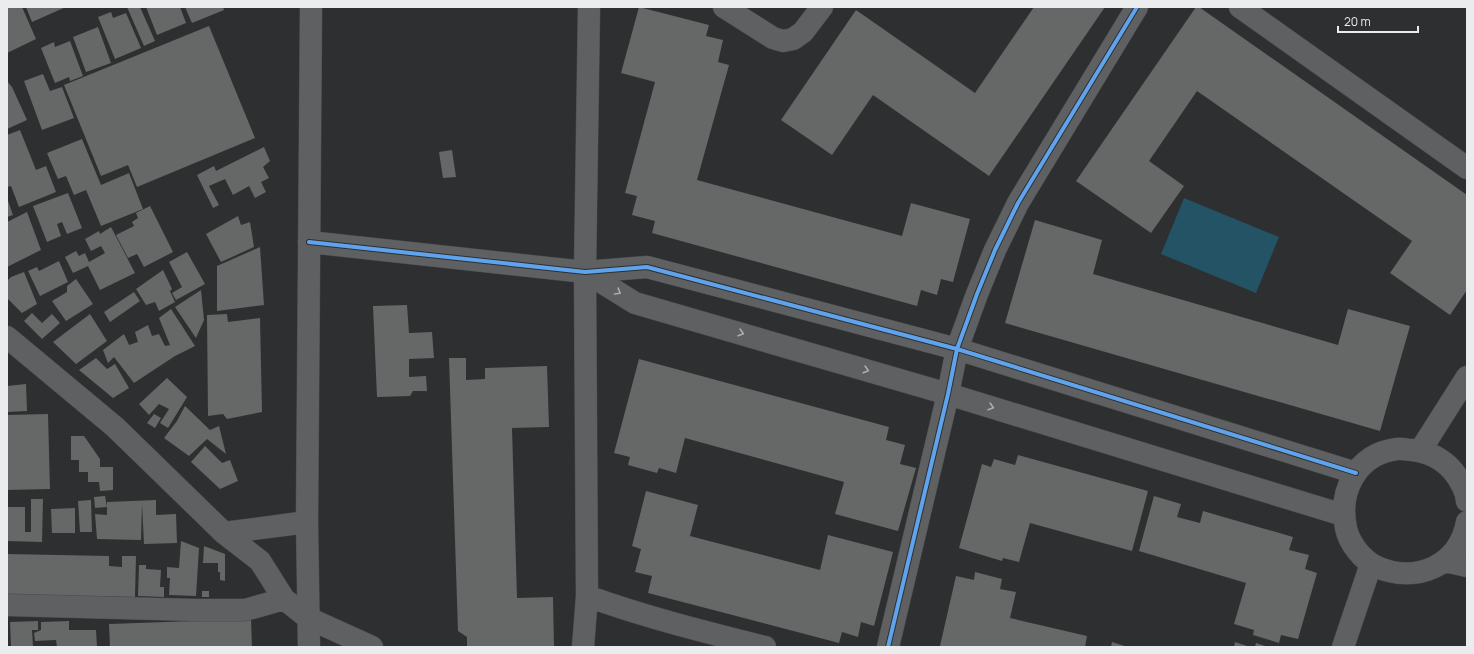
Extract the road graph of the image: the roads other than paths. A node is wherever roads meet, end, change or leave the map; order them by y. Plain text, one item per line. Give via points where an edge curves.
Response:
1 (311, 7) edge
2 (589, 7) edge
3 (724, 7) edge
4 (822, 7) edge
5 (1137, 7) edge
6 (1240, 7) edge
7 (1467, 168) edge
8 (309, 242) junction
9 (585, 272) junction
10 (7, 338) edge
11 (957, 349) junction
12 (1467, 377) edge
13 (948, 394) junction
14 (1420, 451) junction
15 (1356, 473) junction
16 (1467, 501) edge
17 (1343, 515) junction
18 (307, 522) junction
19 (1467, 522) edge
20 (224, 533) junction
21 (1445, 561) junction
22 (1371, 564) junction
23 (1467, 566) edge
24 (587, 596) junction
25 (284, 600) junction
26 (7, 605) edge
27 (308, 618) junction
28 (309, 647) edge
29 (372, 647) edge
30 (583, 647) edge
31 (765, 647) edge
32 (888, 647) edge
33 (1343, 647) edge

1 - 8 street
2 - 9 street
3 - 4 street via 773,38 783,41 793,39 803,32
5 - 11 street via 1018,203 995,250
6 - 7 street
8 - 9 street
8 - 18 street
9 - 11 street via 647,267
9 -> 13 street via 636,303
9 - 24 street
10 - 20 street via 115,427
11 - 13 street
11 - 15 street
12 - 14 street
13 -> 17 street
13 - 32 street
14 - 15 street via 1397,449 1381,453 1367,461
14 - 16 street via 1431,454 1447,464 1459,478
15 - 17 street via 1348,486
17 - 22 street via 1347,534 1357,551
18 - 20 street
18 - 27 street
19 - 21 street via 1457,547
20 - 25 street via 260,561
21 - 22 street via 1428,571 1409,574 1389,572
21 - 23 street
22 - 33 street
24 - 30 street
24 - 31 street via 680,625
25 - 26 street via 245,610
25 - 27 street
27 - 28 street
27 - 29 street

